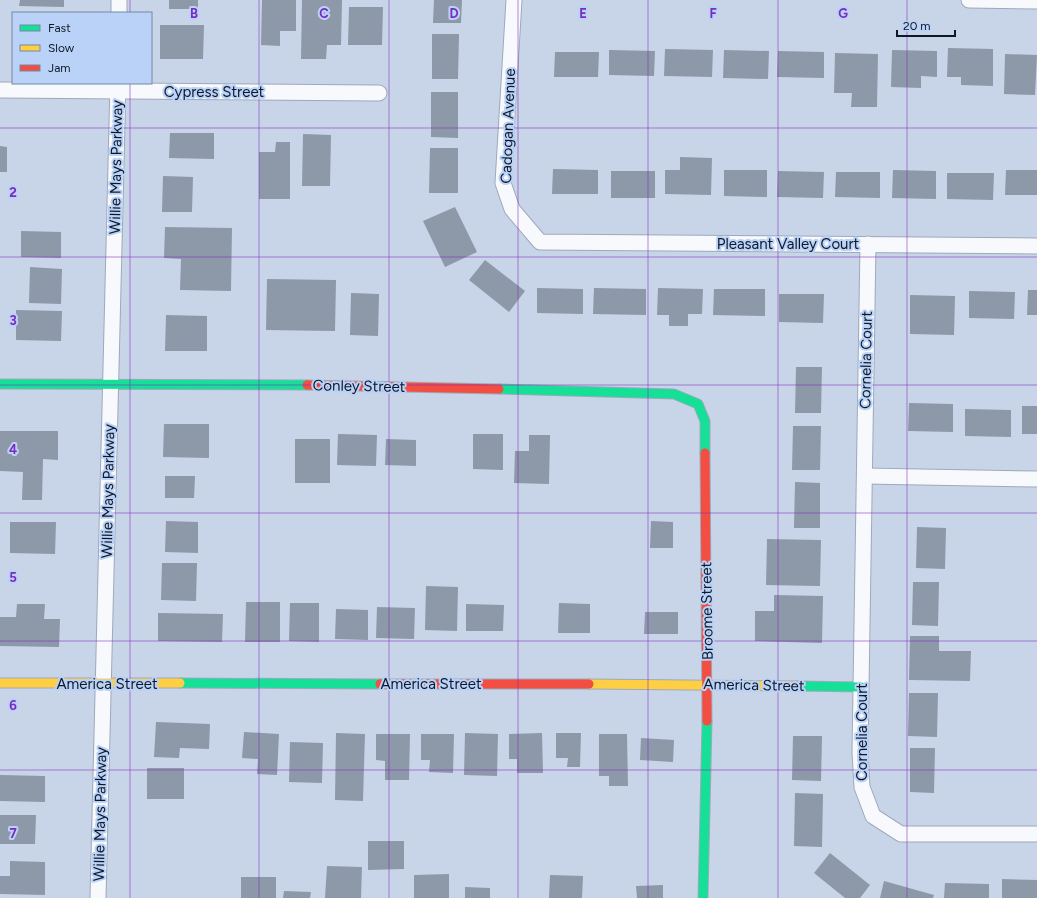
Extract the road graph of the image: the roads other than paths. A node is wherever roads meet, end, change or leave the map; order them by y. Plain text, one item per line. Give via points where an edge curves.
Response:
1 (119, 0) edge
2 (514, 0) edge
3 (969, 0) edge
4 (1037, 1) edge
5 (119, 12) edge
6 (118, 87) edge
7 (0, 90) edge
8 (379, 93) dead end
9 (540, 242) joint
10 (868, 244) junction
11 (1037, 246) edge
12 (0, 384) edge
13 (111, 384) junction
14 (705, 421) joint
15 (865, 476) junction
16 (1037, 479) edge
17 (0, 683) edge
18 (103, 684) junction
19 (708, 684) junction
20 (861, 687) junction
21 (1037, 834) edge
22 (98, 898) edge
23 (703, 898) edge

1 - 5 street
2 - 9 street, Cadogan Avenue via 503,183 512,210
3 - 4 street
6 - 7 street, Cypress Street
6 - 8 street, Cypress Street
6 - 13 street, Willie Mays Parkway
9 - 10 street, Pleasant Valley Court
10 - 11 street, Pleasant Valley Court
10 - 15 street, Cornelia Court
12 - 13 street, Conley Street
13 - 14 street, Conley Street via 337,385 674,394 698,404
13 - 18 street, Willie Mays Parkway
14 - 19 street, Broome Street
15 - 16 street
15 - 20 street, Cornelia Court
17 - 18 street, America Street
18 - 19 street, America Street
18 - 22 street, Willie Mays Parkway
19 - 20 street, America Street
19 - 23 street, Broome Street
20 - 21 street, Cornelia Court via 862,787 873,816 901,834

